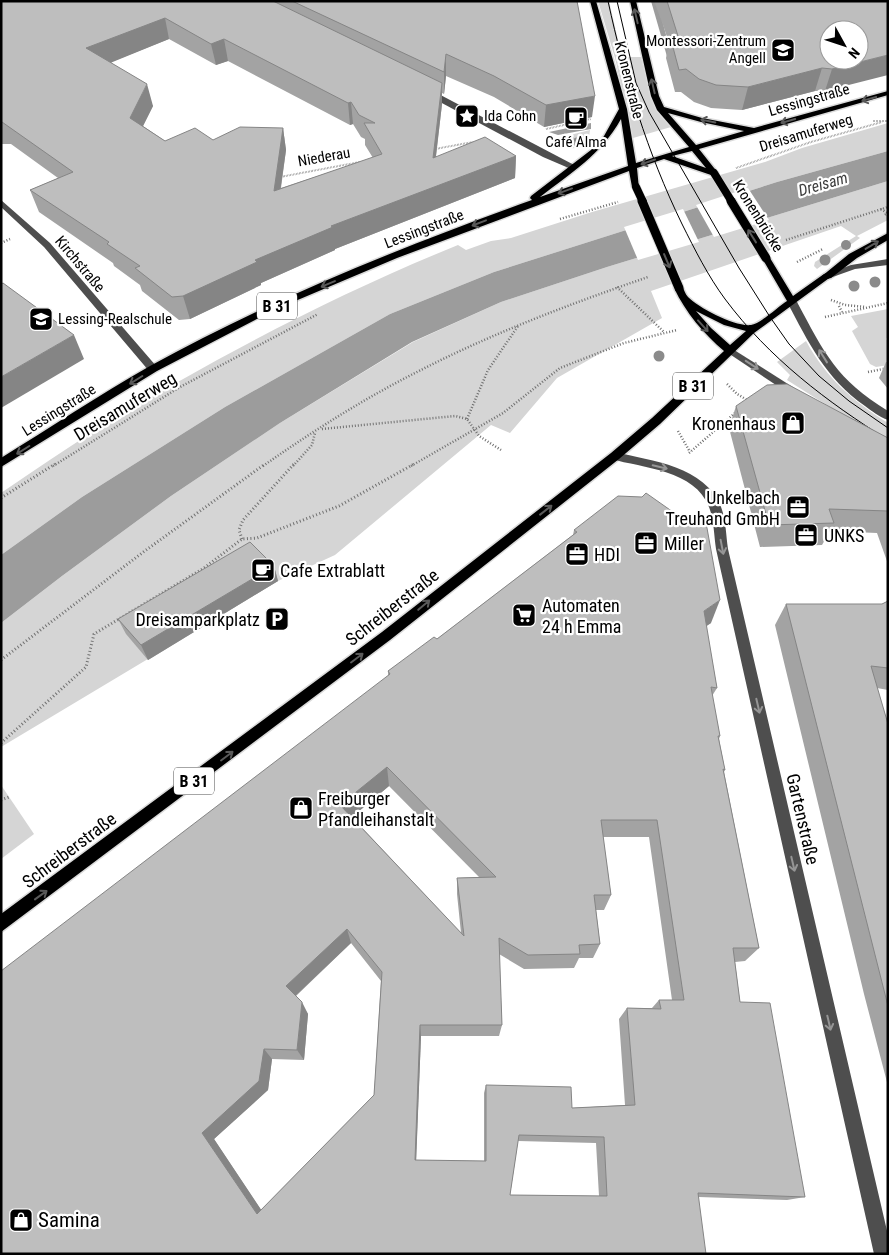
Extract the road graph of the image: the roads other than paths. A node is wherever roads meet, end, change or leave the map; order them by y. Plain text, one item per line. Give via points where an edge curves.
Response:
1 (593, 1) edge
2 (632, 1) edge
3 (418, 87) edge
4 (888, 94) edge
5 (660, 108) junction
6 (623, 109) junction
7 (756, 130) junction
8 (695, 147) junction
9 (664, 156) junction
10 (574, 167) junction
11 (632, 167) junction
12 (708, 169) junction
13 (1, 202) edge
14 (524, 206) junction
15 (888, 236) edge
16 (888, 262) edge
17 (827, 276) junction
18 (681, 292) junction
19 (792, 302) junction
20 (756, 328) junction
21 (731, 351) junction
22 (153, 369) junction
23 (807, 401) edge
24 (888, 416) edge
25 (615, 456) junction
26 (1, 463) edge
27 (1, 924) edge
28 (883, 1254) edge

1 - 6 main road, Kronenstraße
5 -> 2 main road, Kronenstraße
3 - 10 street
4 -> 7 main road, Lessingstraße / B 31
7 -> 5 main road via 701,120
5 - 8 main road, Kronenstraße
6 - 10 main road via 607,138
6 - 11 main road, Kronenstraße
7 - 8 main road, Lessingstraße / B 31
8 - 9 main road, Lessingstraße / B 31
8 - 12 main road, Kronenbrücke
9 -> 11 main road, Lessingstraße / B 31
9 - 12 main road
10 - 14 main road
11 -> 14 main road, Lessingstraße / B 31
11 -> 18 main road, bridge via 636,187
19 -> 12 main road, Kronenbrücke, bridge
13 - 22 street, Kirchstraße via 46,245
14 -> 22 main road, Lessingstraße / B 31 via 271,308
17 -> 15 highway, B 31
16 - 17 street via 854,266
17 - 19 main road, B 31
18 - 20 main road via 721,321 738,327
18 -> 21 main road via 700,324
19 - 20 main road, Schreiberstraße / B 31
24 -> 19 street via 838,377
20 - 21 main road, Schreiberstraße / B 31
21 -> 23 street
21 - 25 main road, Schreiberstraße / B 31
22 -> 26 main road, Lessingstraße / B 31
27 -> 25 main road, Schreiberstraße / B 31 via 386,636
25 -> 28 street, Gartenstraße via 670,470 702,485 714,505

